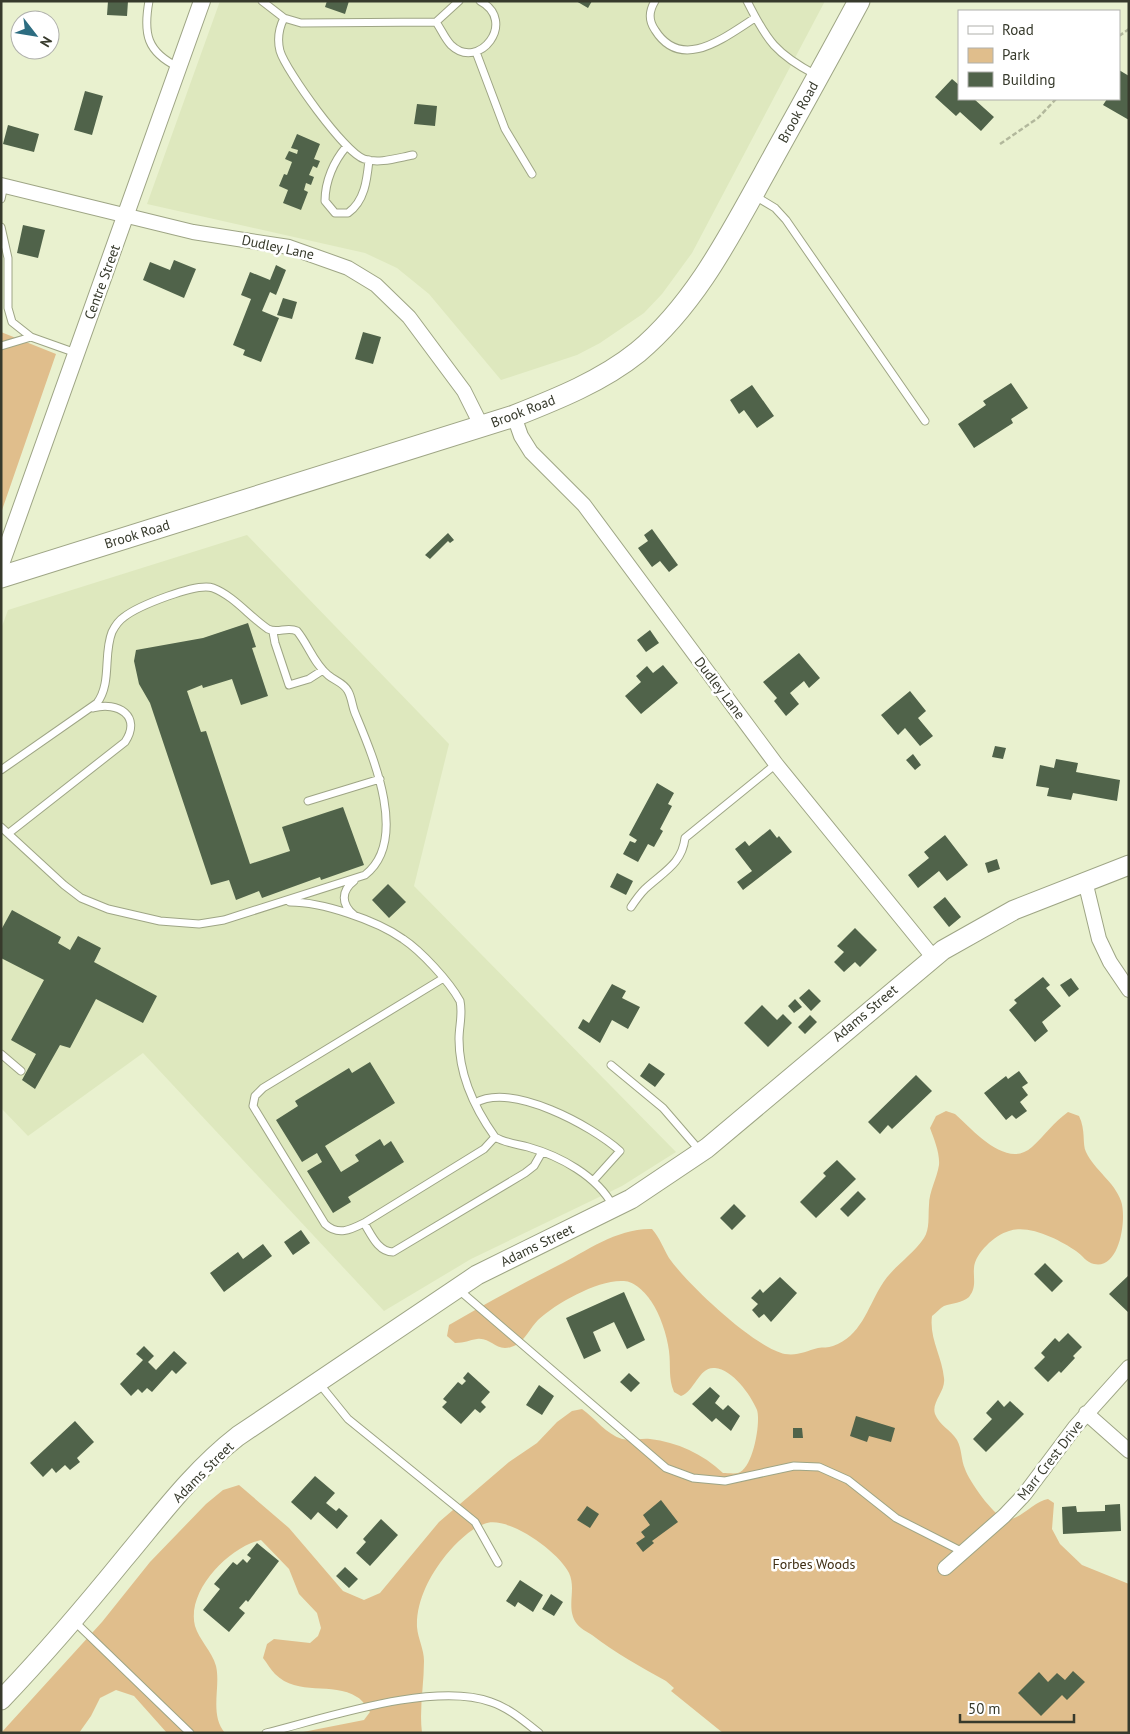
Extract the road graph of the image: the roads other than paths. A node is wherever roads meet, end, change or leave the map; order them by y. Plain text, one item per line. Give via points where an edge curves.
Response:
1 (149, 1) edge
2 (202, 1) edge
3 (460, 1) edge
4 (480, 1) edge
5 (655, 1) edge
6 (747, 1) edge
7 (859, 1) edge
8 (267, 2) edge
9 (284, 18) junction
10 (755, 18) junction
11 (436, 22) junction
12 (476, 52) junction
13 (178, 67) junction
14 (818, 76) junction
15 (346, 148) junction
16 (413, 155) dead end
17 (369, 160) junction
18 (532, 174) dead end
19 (3, 185) edge
20 (752, 195) junction
21 (1, 200) edge
22 (126, 214) junction
23 (1, 227) edge
24 (31, 337) junction
25 (1, 346) edge
26 (76, 353) junction
27 (514, 416) junction
28 (925, 421) dead end
29 (482, 427) junction
30 (1, 564) edge
31 (1, 577) edge
32 (273, 632) junction
33 (323, 670) junction
34 (93, 708) junction
35 (776, 764) junction
36 (1, 770) edge
37 (380, 779) junction
38 (308, 801) dead end
39 (1, 827) edge
40 (9, 833) junction
41 (1129, 865) edge
42 (358, 878) junction
43 (1085, 881) junction
44 (284, 902) junction
45 (630, 907) dead end
46 (358, 918) junction
47 (933, 957) junction
48 (442, 979) junction
49 (1129, 990) edge
50 (1, 1054) edge
51 (611, 1066) dead end
52 (21, 1071) dead end
53 (476, 1103) junction
54 (495, 1137) junction
55 (542, 1152) junction
56 (701, 1152) junction
57 (593, 1181) junction
58 (614, 1208) junction
59 (364, 1223) junction
60 (456, 1288) junction
61 (1129, 1367) edge
62 (318, 1382) junction
63 (1086, 1413) junction
64 (1129, 1452) edge
65 (963, 1552) junction
66 (498, 1563) dead end
67 (945, 1568) dead end
68 (74, 1620) junction
69 (1, 1700) edge
70 (190, 1733) edge
71 (266, 1733) edge
72 (539, 1733) edge

1 - 13 lane via 145,24 149,40 158,54
2 - 13 street, Centre Street
3 - 11 lane
4 - 12 lane via 492,12 496,26 489,43
5 - 10 lane via 650,14 653,27 667,42 687,50 710,46
6 - 10 lane
7 - 14 main road, Brook Road
8 - 9 lane
9 - 11 lane via 317,24
9 - 15 lane via 278,41 286,66
10 - 14 lane via 778,52
11 - 12 lane via 455,48
12 - 18 lane via 505,130
13 - 22 street, Centre Street
14 - 20 main road, Brook Road
15 - 17 lane
15 - 17 lane via 334,165 326,187 325,201 335,213 348,213 359,201 366,186
16 - 17 lane
19 - 21 lane
19 - 22 street, Dudley Lane
20 - 27 main road, Brook Road via 709,270 654,338 606,374
20 - 28 lane via 775,208 786,220
22 - 26 street, Centre Street
22 - 29 street, Dudley Lane via 193,232 306,252 364,276 388,294 409,318 464,392
23 - 24 lane via 9,267 9,315 17,328
24 - 25 lane
24 - 26 lane
26 - 30 street, Centre Street
27 - 29 main road, Brook Road
27 - 35 street, Dudley Lane via 531,452 584,505
29 - 31 main road, Brook Road
32 - 33 lane via 297,631
32 - 33 lane via 289,685 314,677
32 - 34 lane via 219,591 205,586 188,589 132,612 119,621 111,634 104,691
33 - 37 lane via 348,690
34 - 36 lane
34 - 40 lane via 113,706 125,713 131,730 125,742
35 - 45 lane via 684,838 681,855 675,863
35 - 47 street, Dudley Lane
37 - 38 lane
37 - 42 lane via 385,816 382,848 371,870
39 - 40 lane
40 - 44 lane via 77,895 129,915 199,924
41 - 43 main road, Adams Street
42 - 44 lane
42 - 46 lane via 348,886 344,897 348,908
43 - 47 main road, Adams Street via 993,920
43 - 49 street via 1099,939
44 - 46 lane via 314,904
46 - 48 lane via 403,938
47 - 56 main road, Adams Street
48 - 53 lane via 462,1008 461,1065
48 - 59 lane via 264,1088 253,1100 256,1112 325,1224 341,1232
50 - 52 lane
51 - 56 lane via 663,1108
53 - 54 lane
53 - 57 lane via 491,1098 532,1104 569,1117 599,1134 620,1151
54 - 55 lane
54 - 59 lane via 484,1149
55 - 57 lane
55 - 59 lane via 538,1162 525,1173 393,1252 384,1250
56 - 58 main road, Adams Street via 654,1186
57 - 58 lane
58 - 60 main road, Adams Street via 521,1252
60 - 62 main road, Adams Street
60 - 65 lane via 666,1468 694,1478 725,1481 794,1466 818,1467 848,1480 896,1518
61 - 63 street, Marr Crest Drive
62 - 66 lane via 348,1420 475,1522
62 - 68 main road, Adams Street via 254,1425 213,1458 188,1483
63 - 64 street
63 - 65 street, Marr Crest Drive via 1024,1495
65 - 67 street, Marr Crest Drive
68 - 69 main road, Adams Street
68 - 70 lane
71 - 72 lane via 406,1700 457,1696 500,1706

